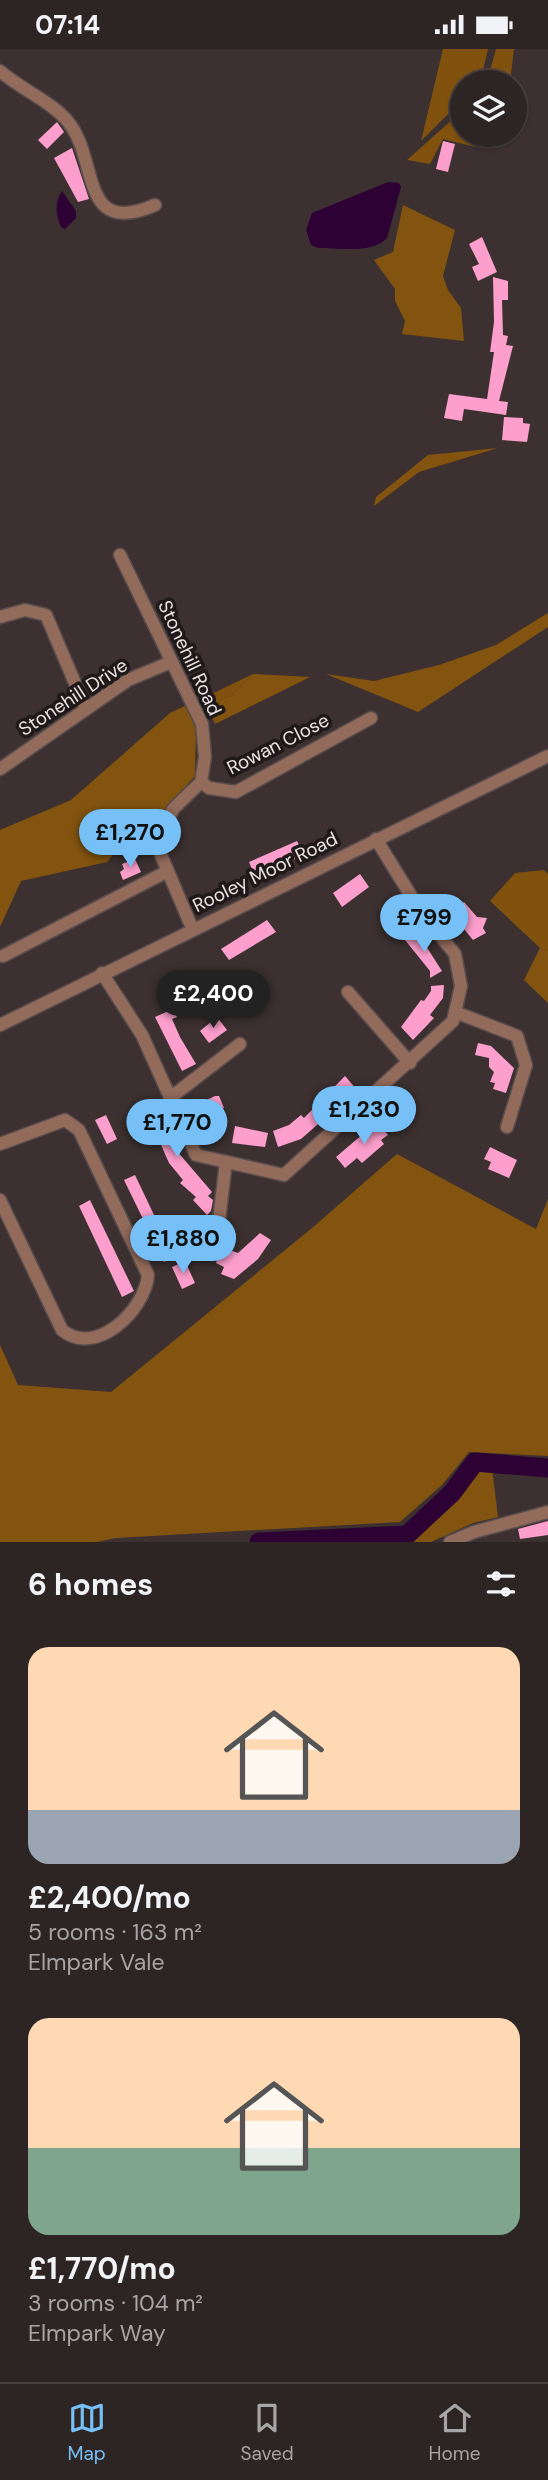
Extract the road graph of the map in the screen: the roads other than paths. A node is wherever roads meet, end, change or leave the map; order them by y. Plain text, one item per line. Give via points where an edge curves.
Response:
1 (0, 71) edge
2 (155, 205) dead end
3 (121, 555) dead end
4 (0, 617) edge
5 (171, 662) junction
6 (86, 709) junction
7 (371, 718) dead end
8 (548, 756) edge
9 (0, 769) edge
10 (201, 782) junction
11 (376, 839) junction
12 (166, 872) junction
13 (192, 928) junction
14 (3, 955) dead end
15 (102, 973) junction
16 (348, 992) dead end
17 (455, 1012) junction
18 (0, 1025) edge
19 (240, 1044) dead end
20 (410, 1063) junction
21 (170, 1098) junction
22 (507, 1128) dead end
23 (0, 1145) edge
24 (226, 1162) junction
25 (0, 1201) edge
26 (224, 1229) dead end
27 (548, 1512) edge
28 (450, 1542) edge

1 - 2 street via 67,120 86,158 98,202 124,213
3 - 5 street, Stonehill Road
4 - 6 street via 25,610 46,615
5 - 6 street, Stonehill Drive via 128,680
5 - 10 street, Stonehill Road via 202,724 205,757
6 - 9 street, Stonehill Drive
7 - 10 street, Rowan Close via 236,792
8 - 11 street, Rooley Moor Road
10 - 12 street via 173,809 163,832 161,855
11 - 13 street, Rooley Moor Road
11 - 17 street via 421,912 455,954 461,986
12 - 13 street
12 - 14 street
13 - 15 street, Rooley Moor Road
15 - 18 street, Rooley Moor Road
15 - 21 street via 142,1035
16 - 20 street
17 - 20 street via 453,1021
17 - 22 street via 517,1036 526,1065
19 - 21 street
20 - 24 street via 284,1175
21 - 24 street via 196,1155
23 - 25 street via 65,1120 79,1130 148,1275 145,1293 122,1323 83,1338 62,1329
24 - 26 street via 219,1220
27 - 28 street

